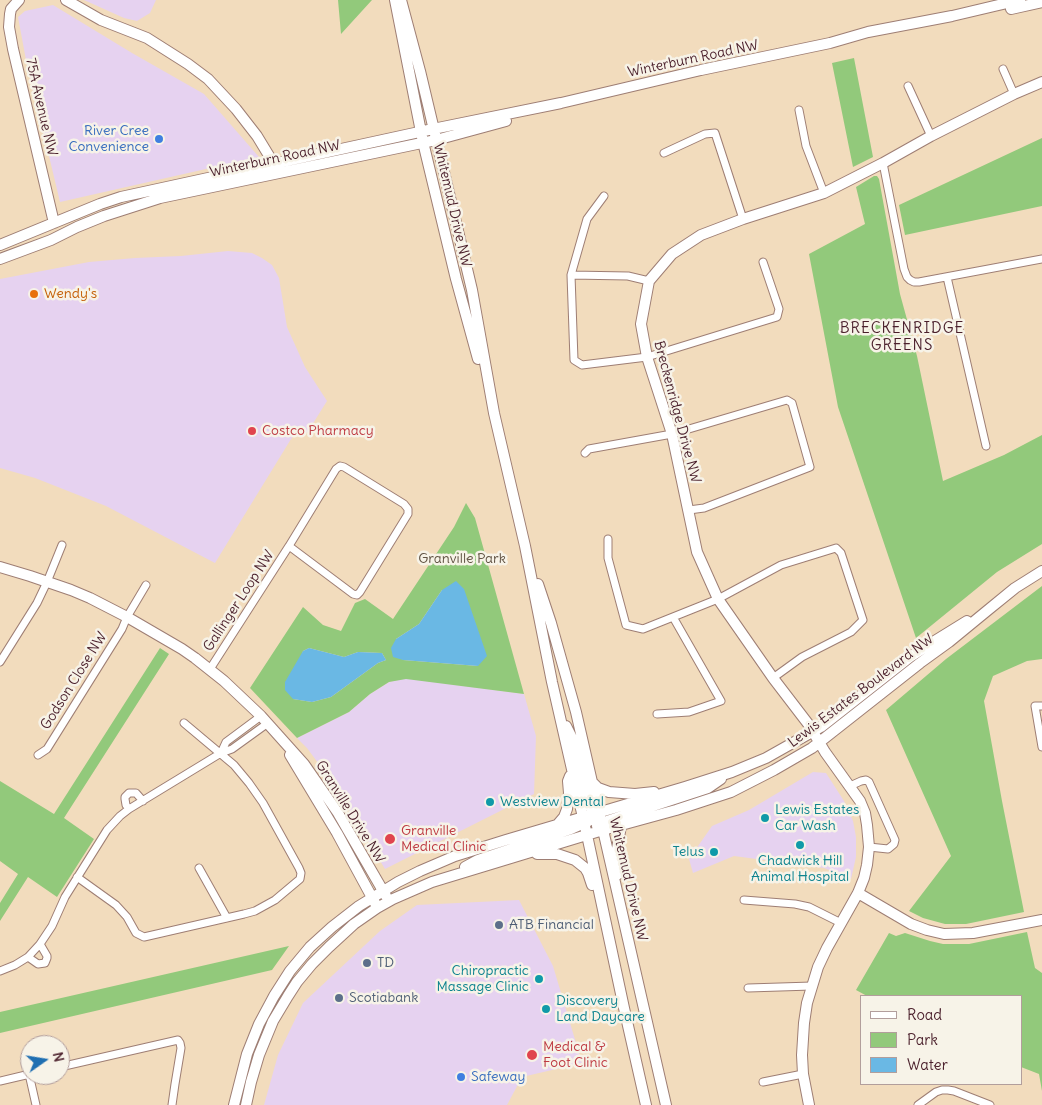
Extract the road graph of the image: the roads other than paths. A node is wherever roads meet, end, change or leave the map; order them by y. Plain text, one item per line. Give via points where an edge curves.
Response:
1 (19, 0) edge
2 (66, 0) edge
3 (394, 0) edge
4 (401, 0) edge
5 (1020, 0) edge
6 (1042, 2) edge
7 (985, 7) edge
8 (1003, 69) dead end
9 (1042, 82) edge
10 (908, 86) dead end
11 (1014, 94) junction
12 (798, 110) dead end
13 (428, 135) junction
14 (931, 136) junction
15 (664, 153) dead end
16 (884, 163) junction
17 (276, 168) junction
18 (824, 193) junction
19 (604, 196) dead end
20 (743, 219) junction
21 (54, 223) junction
22 (0, 245) edge
23 (0, 253) edge
24 (1042, 258) edge
25 (0, 259) edge
26 (763, 262) dead end
27 (571, 275) junction
28 (947, 277) junction
29 (650, 281) junction
30 (647, 357) junction
31 (672, 434) junction
32 (986, 446) dead end
33 (584, 453) dead end
34 (688, 510) junction
35 (608, 539) dead end
36 (62, 545) dead end
37 (289, 546) junction
38 (526, 546) junction
39 (0, 567) edge
40 (1042, 571) edge
41 (47, 582) junction
42 (146, 585) dead end
43 (718, 599) junction
44 (988, 610) junction
45 (127, 617) junction
46 (673, 617) junction
47 (0, 662) edge
48 (210, 669) junction
49 (773, 678) junction
50 (557, 706) junction
51 (1042, 706) edge
52 (657, 714) dead end
53 (264, 720) junction
54 (184, 723) dead end
55 (812, 732) junction
56 (283, 741) junction
57 (819, 743) junction
58 (1042, 747) edge
59 (221, 753) junction
60 (38, 755) dead end
61 (572, 770) junction
62 (732, 772) junction
63 (591, 781) junction
64 (850, 786) junction
65 (670, 792) junction
66 (143, 801) junction
67 (129, 809) junction
68 (594, 821) junction
69 (558, 824) junction
70 (621, 826) junction
71 (587, 836) junction
72 (869, 847) junction
73 (523, 854) junction
74 (199, 868) dead end
75 (454, 875) junction
76 (77, 877) junction
77 (616, 889) junction
78 (383, 890) junction
79 (858, 893) junction
80 (372, 897) junction
81 (744, 900) dead end
82 (389, 901) junction
83 (377, 908) junction
84 (604, 914) junction
85 (227, 918) junction
86 (1042, 920) edge
87 (841, 924) junction
88 (40, 944) junction
89 (28, 957) junction
90 (0, 971) edge
91 (812, 986) junction
92 (748, 988) dead end
93 (70, 1065) edge
94 (804, 1074) junction
95 (20, 1076) edge
96 (0, 1081) edge
97 (763, 1082) dead end
98 (32, 1085) edge
99 (36, 1105) edge
100 (172, 1105) edge
101 (234, 1105) edge
102 (246, 1105) edge
103 (646, 1105) edge
104 (666, 1105) edge
105 (809, 1105) edge
106 (918, 1105) edge
107 (990, 1105) edge

1 - 21 main road, 75A Avenue NW via 11,9 9,27
2 - 17 main road via 101,20 147,38 201,74 236,109
3 - 13 main road, Whitemud Drive NW
4 - 13 main road, Whitemud Drive NW via 420,71
5 - 7 main road, Winterburn Road NW
6 - 7 main road, Winterburn Road NW
7 - 13 main road, Winterburn Road NW
8 - 11 street
9 - 11 main road, Breckenridge Drive NW
10 - 14 street
11 - 14 main road, Breckenridge Drive NW
12 - 18 street via 806,146
13 - 17 main road, Winterburn Road NW
13 - 38 main road, Whitemud Drive NW via 456,279 494,413
14 - 16 main road, Breckenridge Drive NW
15 - 20 street via 705,134 715,133
16 - 18 main road, Breckenridge Drive NW
16 - 28 street via 905,273 914,282
17 - 21 main road, Winterburn Road NW via 121,197
17 - 25 main road, Winterburn Road NW via 128,208
18 - 20 main road, Breckenridge Drive NW
19 - 27 street via 587,219
20 - 29 main road, Breckenridge Drive NW via 701,236 672,254
21 - 22 main road, Winterburn Road NW
21 - 23 main road via 47,232
24 - 28 street
26 - 30 street via 779,309 777,316
27 - 29 street via 628,276
27 - 30 street via 574,360 582,365
28 - 32 street
29 - 30 main road, Breckenridge Drive NW via 641,324
30 - 31 main road, Breckenridge Drive NW
31 - 33 street via 589,449
31 - 34 main road, Breckenridge Drive NW
31 - 34 street via 787,400 792,403 810,467 704,508
34 - 43 main road, Breckenridge Drive NW via 697,552
35 - 46 street via 608,558 626,625 643,629
36 - 41 street
37 - 37 street, Gallinger Loop NW via 340,466 408,509 408,514 357,594
37 - 48 street, Gallinger Loop NW
38 - 50 main road, Whitemud Drive NW
38 - 63 main road, Whitemud Drive NW via 568,680
39 - 41 main road, Granville Drive NW
40 - 44 main road, Lewis Estates Boulevard NW
41 - 45 main road, Granville Drive NW via 90,598
41 - 47 street
42 - 45 street, Godson Close NW
43 - 46 street
43 - 49 main road, Breckenridge Drive NW
43 - 49 street via 781,565 836,548 841,553 863,620 851,632 802,657
44 - 55 main road, Lewis Estates Boulevard NW via 932,642
44 - 57 main road, Lewis Estates Boulevard NW
45 - 48 main road, Granville Drive NW
45 - 60 street, Godson Close NW via 47,749
46 - 52 street via 721,701 690,712
48 - 53 main road, Granville Drive NW
49 - 55 main road, Breckenridge Drive NW
50 - 61 main road, Whitemud Drive NW
50 - 68 main road via 572,738
51 - 58 street via 1034,706
53 - 56 main road, Granville Drive NW
53 - 59 street via 232,749
54 - 59 street
55 - 57 main road, Breckenridge Drive NW
55 - 62 main road, Lewis Estates Boulevard NW via 766,758
56 - 78 main road, Granville Drive NW via 324,791
56 - 80 main road, Granville Drive NW
57 - 64 main road, Breckenridge Drive NW
57 - 70 main road, Lewis Estates Boulevard NW via 731,792
59 - 66 street
59 - 85 street via 258,797 301,873 298,881 270,903
61 - 68 main road, Whitemud Drive NW
61 - 69 main road via 568,781 567,809
62 - 65 main road, Lewis Estates Boulevard NW
62 - 68 main road via 708,788
63 - 65 main road via 609,792
63 - 68 main road, Whitemud Drive NW
64 - 72 main road, Breckenridge Drive NW via 865,813
64 - 72 street via 866,780 869,782 895,840 888,849
65 - 68 main road, Lewis Estates Boulevard NW
66 - 67 street
66 - 67 street via 136,793 129,793 125,797
67 - 76 street via 107,830
68 - 69 main road
68 - 70 main road, Lewis Estates Boulevard NW
68 - 71 main road, Whitemud Drive NW
68 - 71 main road
68 - 75 main road via 478,860
68 - 77 main road, Whitemud Drive NW
69 - 78 main road via 455,856
70 - 77 main road
71 - 73 main road
71 - 84 main road, Whitemud Drive NW
72 - 79 main road, Breckenridge Drive NW via 866,871
73 - 75 main road
73 - 84 main road via 557,854 579,862 588,873 596,904
74 - 85 street
75 - 82 main road
76 - 85 street via 116,905 141,936
76 - 88 street
77 - 104 main road, Whitemud Drive NW
78 - 80 main road
78 - 82 main road, Granville Drive NW
79 - 86 main road via 911,924 944,934 973,933
79 - 87 main road, Breckenridge Drive NW
80 - 83 main road, Granville Drive NW
80 - 101 main road via 327,932 282,983 253,1038
81 - 87 street via 802,906
82 - 83 main road
83 - 102 main road via 336,939 297,982 265,1040
84 - 103 main road, Whitemud Drive NW
87 - 91 main road, Breckenridge Drive NW via 818,967
88 - 89 street
88 - 89 street via 47,956 45,962 38,964
89 - 90 street
91 - 92 street
91 - 94 main road, Breckenridge Drive NW via 804,1023
93 - 100 street via 178,1040 181,1048
94 - 97 street
94 - 105 main road, Breckenridge Drive NW
95 - 96 street
98 - 99 street
106 - 107 street via 936,1092 948,1090

